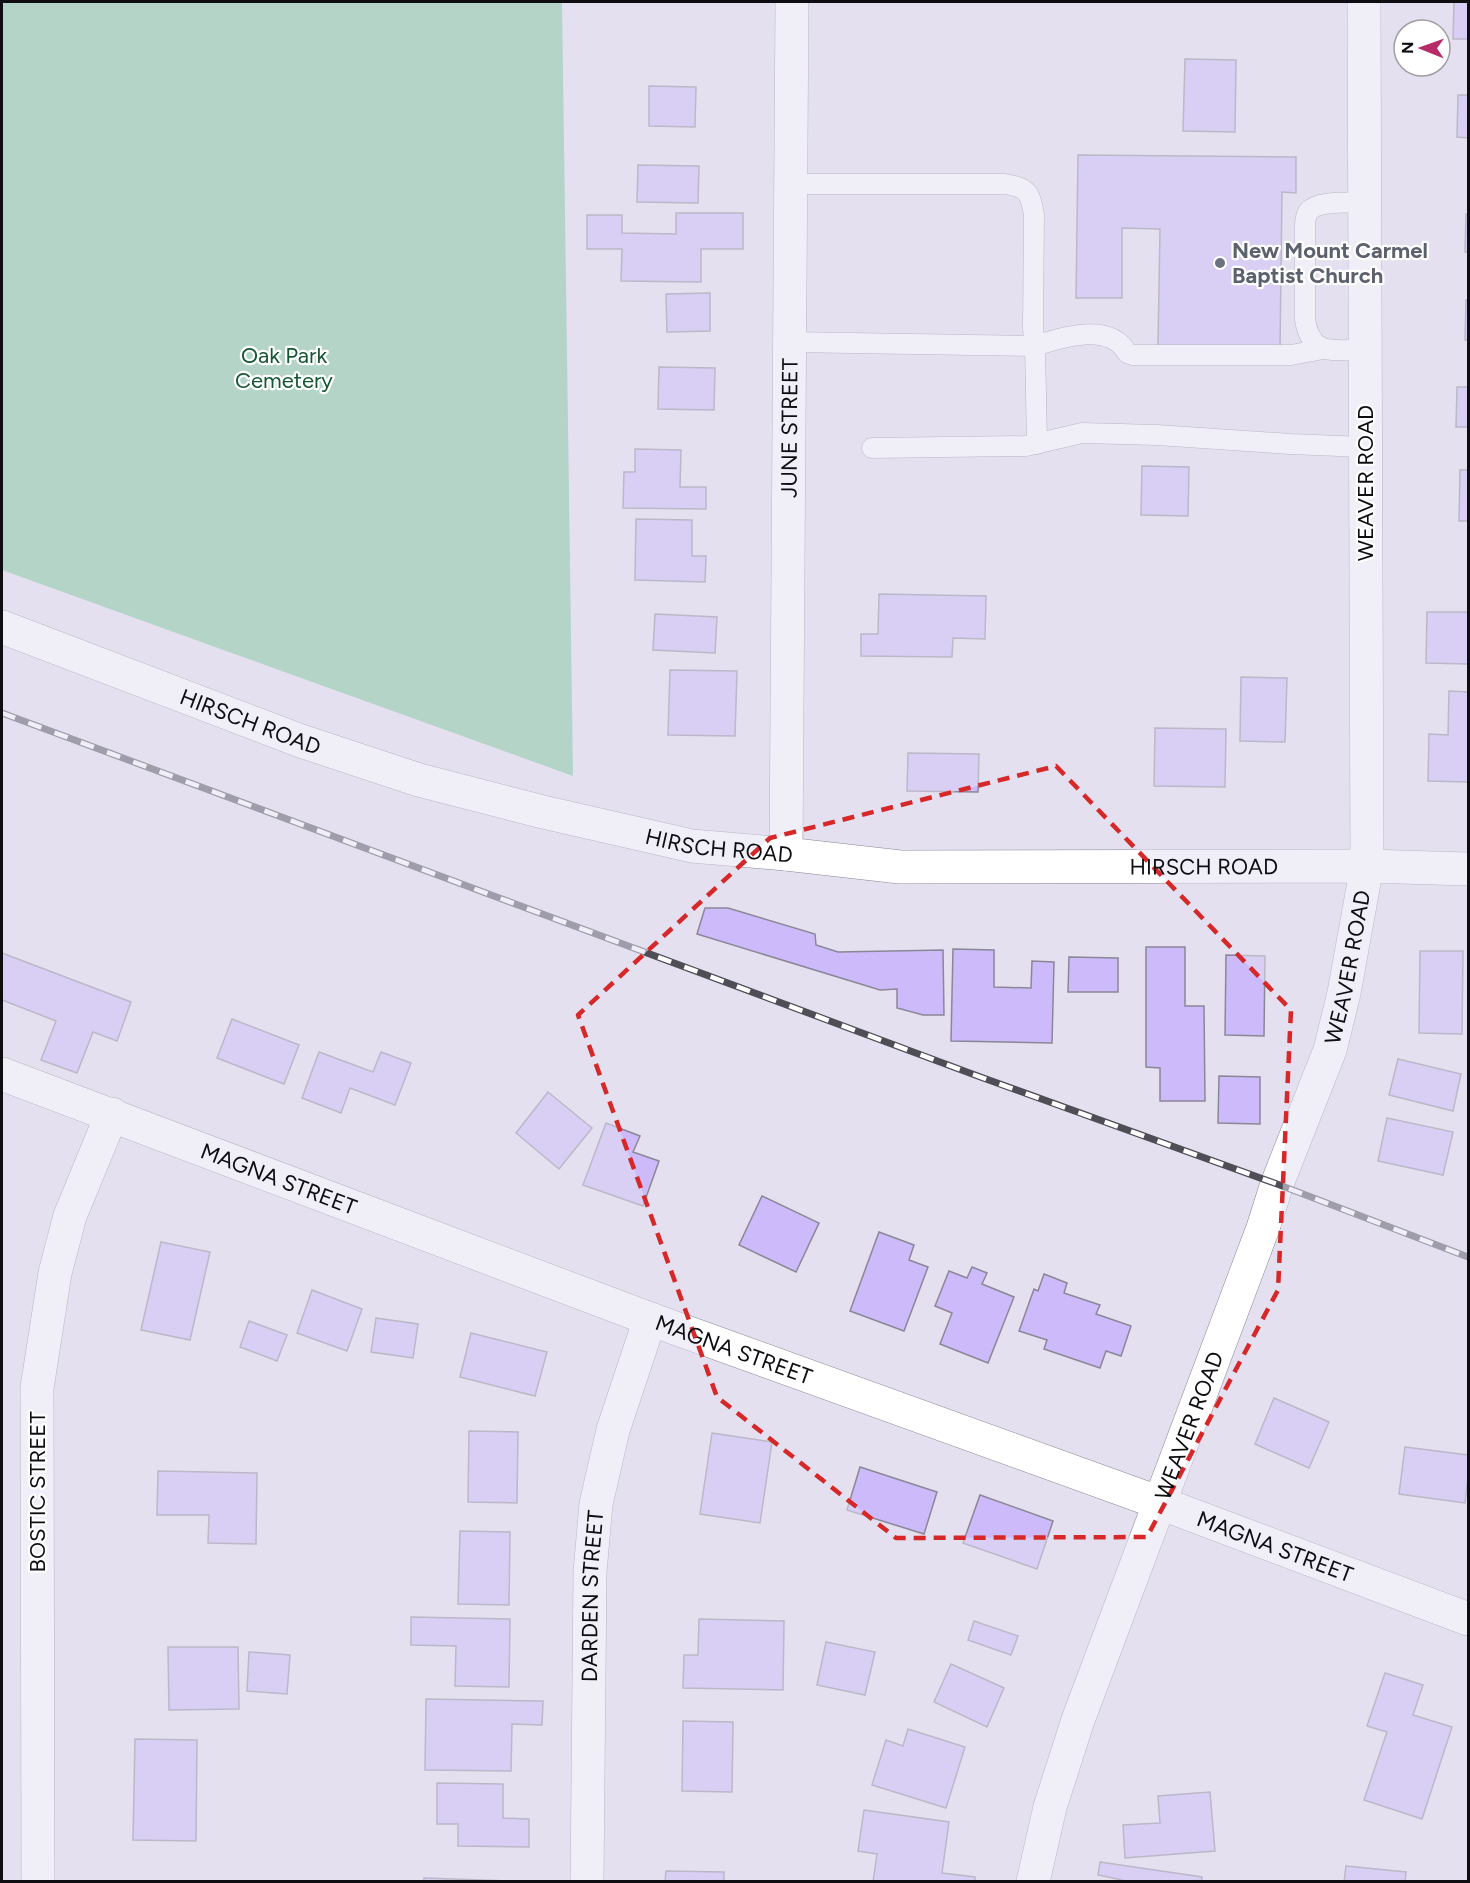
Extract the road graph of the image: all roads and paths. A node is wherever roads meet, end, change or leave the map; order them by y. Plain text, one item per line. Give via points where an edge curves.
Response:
1 (792, 2) edge
2 (1364, 2) edge
3 (791, 184) junction
4 (1365, 202) junction
5 (790, 342) junction
6 (1035, 346) junction
7 (1323, 349) junction
8 (1365, 351) junction
9 (1037, 444) junction
10 (1365, 447) junction
11 (872, 448) dead end
12 (2, 627) edge
13 (786, 854) junction
14 (1366, 866) junction
15 (1468, 868) edge
16 (2, 1074) edge
17 (112, 1114) junction
18 (650, 1319) junction
19 (1160, 1503) junction
20 (1468, 1619) edge
21 (38, 1881) edge
22 (587, 1881) edge
23 (1033, 1881) edge

1 - 3 street, JUNE STREET
2 - 4 street, WEAVER ROAD
3 - 5 street, JUNE STREET
3 - 6 lane via 1021,187 1031,196 1034,215
4 - 7 lane via 1322,204 1307,214 1305,320 1314,344
4 - 8 street, WEAVER ROAD
5 - 6 lane
5 - 13 street, JUNE STREET
6 - 7 lane via 1060,337 1102,335 1115,339 1133,355 1290,355
6 - 9 lane
7 - 8 lane
8 - 10 street, WEAVER ROAD
9 - 10 lane via 1082,433
9 - 11 lane
10 - 14 street, WEAVER ROAD
12 - 13 street, HIRSCH ROAD via 301,741 419,780 692,846
13 - 14 street, HIRSCH ROAD via 900,867
14 - 15 street, HIRSCH ROAD
14 - 19 street, WEAVER ROAD via 1330,1050
16 - 17 street, MAGNA STREET
17 - 18 street, MAGNA STREET
17 - 21 street, BOSTIC STREET via 70,1216 55,1273 37,1388
18 - 19 street, MAGNA STREET
18 - 22 street, DARDEN STREET via 613,1430 596,1504 590,1572
19 - 20 street, MAGNA STREET
19 - 23 street, WEAVER ROAD via 1078,1720 1050,1807

